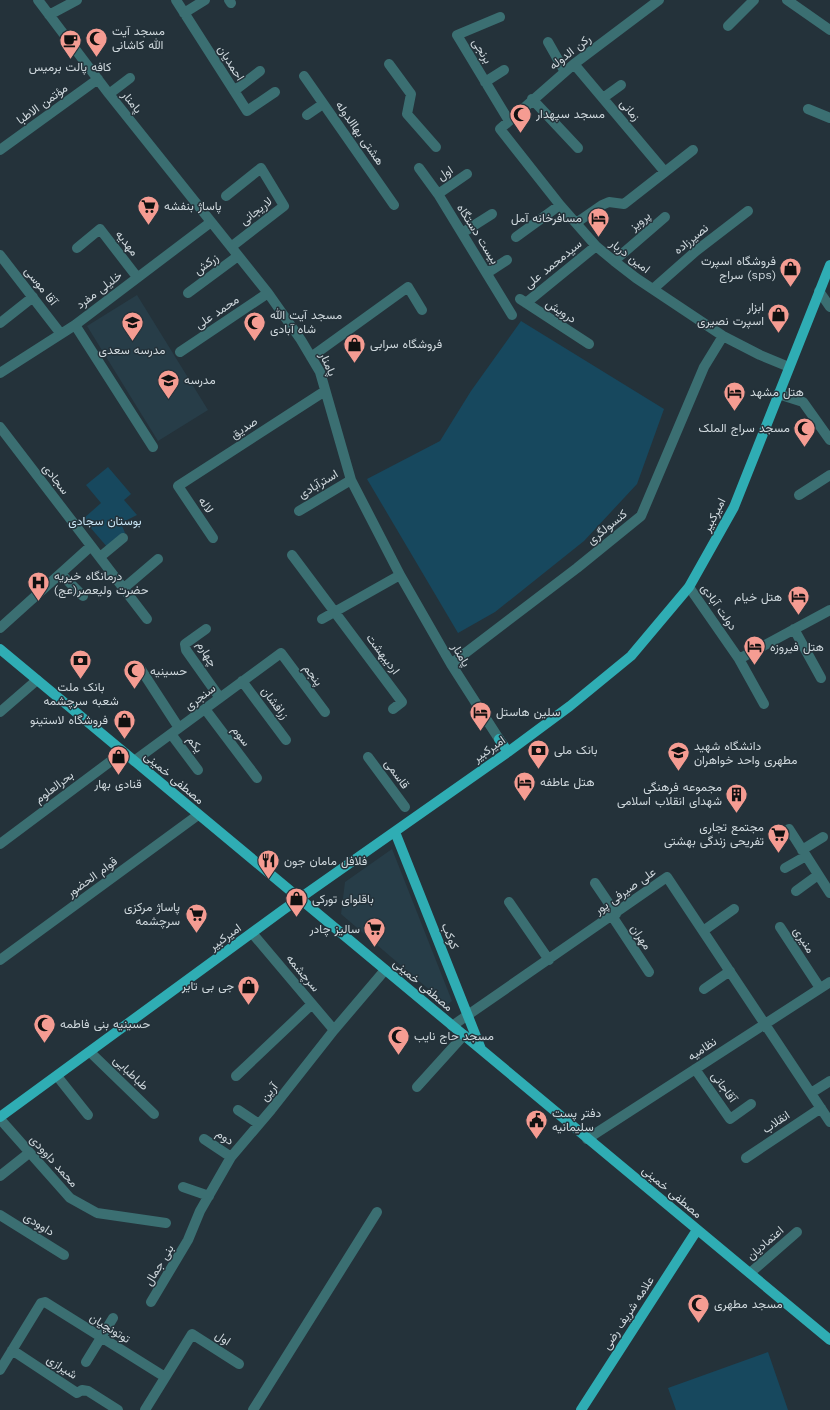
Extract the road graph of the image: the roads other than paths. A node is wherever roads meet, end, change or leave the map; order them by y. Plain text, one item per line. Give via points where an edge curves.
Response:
1 (38, 0) edge
2 (77, 0) edge
3 (176, 0) edge
4 (205, 0) edge
5 (658, 0) edge
6 (754, 0) edge
7 (787, 0) edge
8 (184, 13) junction
9 (49, 15) junction
10 (500, 17) dead end
11 (728, 26) dead end
12 (830, 30) edge
13 (548, 42) dead end
14 (389, 64) dead end
15 (574, 64) junction
16 (504, 70) dead end
17 (260, 71) dead end
18 (565, 72) junction
19 (304, 76) dead end
20 (130, 78) dead end
21 (98, 79) junction
22 (485, 82) junction
23 (621, 85) dead end
24 (234, 91) junction
25 (275, 92) dead end
26 (109, 94) junction
27 (603, 98) junction
28 (532, 99) junction
29 (323, 104) junction
30 (808, 109) dead end
31 (307, 114) dead end
32 (830, 118) edge
33 (509, 121) junction
34 (500, 129) joint
35 (436, 147) dead end
36 (578, 148) dead end
37 (0, 150) edge
38 (693, 150) dead end
39 (419, 168) dead end
40 (665, 172) junction
41 (467, 174) dead end
42 (438, 194) junction
43 (226, 196) dead end
44 (394, 205) dead end
45 (560, 205) junction
46 (748, 211) dead end
47 (492, 214) dead end
48 (665, 217) dead end
49 (211, 222) junction
50 (576, 223) junction
51 (462, 233) junction
52 (516, 237) dead end
53 (596, 246) junction
54 (232, 247) junction
55 (76, 248) dead end
56 (0, 255) edge
57 (238, 256) junction
58 (507, 260) dead end
59 (614, 261) junction
60 (830, 265) edge
61 (487, 273) junction
62 (137, 277) junction
63 (653, 289) junction
64 (819, 291) junction
65 (188, 292) dead end
66 (268, 294) junction
67 (33, 297) junction
68 (523, 301) joint
69 (830, 307) edge
70 (422, 310) dead end
71 (512, 315) dead end
72 (0, 323) edge
73 (75, 325) junction
74 (61, 334) junction
75 (724, 336) junction
76 (589, 344) dead end
77 (180, 352) dead end
78 (311, 357) junction
79 (789, 367) junction
80 (0, 373) edge
81 (325, 391) junction
82 (778, 394) junction
83 (0, 427) edge
84 (830, 440) edge
85 (153, 447) dead end
86 (830, 475) edge
87 (351, 480) junction
88 (178, 486) joint
89 (798, 495) dead end
90 (299, 511) dead end
91 (124, 538) dead end
92 (213, 538) dead end
93 (91, 546) junction
94 (292, 555) dead end
95 (100, 557) junction
96 (158, 559) dead end
97 (61, 574) junction
98 (400, 575) junction
99 (690, 587) junction
100 (124, 588) junction
101 (83, 596) dead end
102 (830, 610) edge
103 (336, 612) junction
104 (147, 619) dead end
105 (322, 620) dead end
106 (0, 628) edge
107 (206, 629) dead end
108 (794, 629) junction
109 (0, 649) edge
110 (281, 653) joint
111 (739, 659) junction
112 (451, 664) junction
113 (140, 668) dead end
114 (821, 678) dead end
115 (37, 680) junction
116 (242, 682) junction
117 (220, 698) junction
118 (764, 704) dead end
119 (205, 709) junction
120 (393, 709) dead end
121 (0, 712) edge
122 (325, 712) dead end
123 (175, 731) junction
124 (499, 739) joint
125 (286, 740) dead end
126 (123, 752) junction
127 (508, 752) junction
128 (368, 757) dead end
129 (134, 761) junction
130 (198, 770) dead end
131 (257, 778) dead end
132 (405, 807) dead end
133 (198, 815) junction
134 (789, 829) dead end
135 (395, 832) junction
136 (823, 837) dead end
137 (0, 844) edge
138 (804, 853) junction
139 (786, 868) dead end
140 (818, 875) junction
141 (595, 884) dead end
142 (828, 887) edge
143 (796, 891) dead end
144 (300, 899) junction
145 (508, 902) dead end
146 (734, 909) dead end
147 (614, 915) junction
148 (780, 927) dead end
149 (703, 931) junction
150 (252, 933) junction
151 (0, 960) edge
152 (549, 960) junction
153 (385, 970) junction
154 (730, 971) junction
155 (649, 972) dead end
156 (830, 982) edge
157 (820, 988) junction
158 (704, 989) dead end
159 (312, 1004) junction
160 (468, 1015) junction
161 (765, 1024) junction
162 (452, 1026) junction
163 (334, 1030) junction
164 (464, 1035) junction
165 (482, 1051) junction
166 (90, 1052) junction
167 (695, 1069) junction
168 (57, 1076) junction
169 (236, 1076) dead end
170 (830, 1082) edge
171 (417, 1087) dead end
172 (811, 1093) junction
173 (751, 1104) dead end
174 (821, 1108) junction
175 (238, 1110) dead end
176 (154, 1114) dead end
177 (88, 1115) dead end
178 (0, 1118) edge
179 (830, 1122) edge
180 (260, 1124) junction
181 (204, 1139) dead end
182 (587, 1139) junction
183 (29, 1153) junction
184 (231, 1157) junction
185 (746, 1158) dead end
186 (0, 1176) edge
187 (183, 1187) dead end
188 (209, 1196) junction
189 (377, 1212) dead end
190 (0, 1215) edge
191 (166, 1223) dead end
192 (697, 1230) junction
193 (797, 1232) dead end
194 (188, 1240) joint
195 (64, 1255) dead end
196 (750, 1273) junction
197 (151, 1302) dead end
198 (113, 1318) dead end
199 (100, 1338) junction
200 (830, 1340) edge
201 (12, 1350) junction
202 (86, 1362) dead end
203 (239, 1364) dead end
204 (0, 1370) edge
205 (165, 1377) junction
206 (118, 1410) edge
207 (145, 1410) edge
208 (253, 1410) edge
209 (581, 1410) edge

1 - 9 street, پامنار
2 - 9 street
3 - 8 street, احمدیان
4 - 8 street
5 - 15 street, رکن الدوله
6 - 11 street
7 - 12 street
8 - 24 street, احمدیان
9 - 21 street, پامنار
10 - 22 street, برنجی via 457,35
13 - 18 street
14 - 35 street via 411,94 407,114
15 - 18 street, رکن الدوله
15 - 27 street, زمانی
16 - 22 street
17 - 24 street
18 - 28 street, رکن الدوله
19 - 29 street, هشتی بهاالدوله
20 - 26 street
21 - 26 street, پامنار
21 - 37 street, مؤتمن الاطبا
22 - 33 street, برنجی
23 - 27 street
24 - 25 street, احمدیان via 247,111
26 - 49 street, پامنار
27 - 40 street, زمانی
28 - 33 street, رکن الدوله
28 - 36 street
29 - 31 street
29 - 44 street, هشتی بهاالدوله
30 - 32 street
33 - 34 street, رکن الدوله
34 - 45 street, امین دربار
38 - 40 street
39 - 42 street, بیست دستگاه
40 - 50 street via 624,204 609,202
41 - 42 street, اول
42 - 51 street, بیست دستگاه
43 - 54 street, لاریجانی via 260,168 284,206
45 - 50 street, امین دربار
45 - 52 street
46 - 63 street, نصیرزاده via 696,251
47 - 51 street
48 - 59 street, پرویز
49 - 54 street, پامنار
49 - 62 street, خلیلی مفرد
50 - 53 street, امین دربار
51 - 61 street, بیست دستگاه
53 - 59 street, امین دربار
53 - 68 street, سیدمحمد علی
54 - 57 street, پامنار
55 - 62 street, مهدیه via 100,229
56 - 67 street, آقا موسی
57 - 65 street, زرکش
57 - 66 street, پامنار
58 - 61 street
59 - 63 street, امین دربار
60 - 64 main road, امیرکبیر
61 - 71 street, بیست دستگاه
62 - 73 street, خلیلی مفرد
63 - 75 street, امین دربار
64 - 69 street
64 - 79 main road, امیرکبیر
66 - 77 street, محمد علی
66 - 78 street, پامنار
67 - 72 street
67 - 74 street, آقا موسی
68 - 76 street, درویش
70 - 78 street via 408,287
73 - 74 street, خلیلی مفرد
73 - 85 street
74 - 80 street, خلیلی مفرد
75 - 79 street, امین دربار
75 - 112 street, کنسولگری via 704,367 641,516
78 - 81 street, پامنار via 320,372
79 - 82 main road, امیرکبیر
81 - 87 street, پامنار
81 - 88 street, صدیق
82 - 84 street via 803,402
82 - 99 main road, امیرکبیر via 734,507
83 - 93 street, سجادی
86 - 89 street
87 - 90 street, استرآبادی
87 - 98 street, پامنار
88 - 92 street, لاله
91 - 95 street
93 - 95 street, سجادی
93 - 97 street
94 - 103 street, اردیبهشت
95 - 100 street, سجادی
96 - 100 street
97 - 101 street
97 - 106 street
98 - 103 street
98 - 112 street, پامنار
99 - 111 street, دولت آبادی
99 - 127 main road, امیرکبیر via 631,656
100 - 104 street, سجادی
102 - 108 street
103 - 105 street
103 - 120 street, اردیبهشت via 402,702
107 - 117 street, چهارم via 185,644 186,650
108 - 111 street
108 - 114 street
109 - 115 main road, مصطفی خمینی
110 - 116 street, سنجری
110 - 122 street, پنجم
111 - 118 street, دولت آبادی
112 - 124 street, پامنار
113 - 123 street
115 - 121 street
115 - 126 main road, مصطفی خمینی
116 - 117 street, سنجری
116 - 125 street, زرافشان
117 - 119 street, سنجری
119 - 123 street, سنجری
119 - 131 street, سوم
123 - 129 street, سنجری
123 - 130 street, یکم
124 - 127 main road
126 - 129 main road, مصطفی خمینی
126 - 137 street, بحرالعلوم
127 - 135 main road, امیرکبیر
128 - 132 street, قاسمی
129 - 133 main road, مصطفی خمینی
133 - 144 main road, مصطفی خمینی
133 - 151 street, قوام الحضور
134 - 138 street
135 - 144 main road, امیرکبیر
135 - 160 main road, کوکب
136 - 138 street
138 - 139 street
138 - 140 street
140 - 142 street
140 - 143 street
141 - 147 street, مهران
144 - 150 main road, امیرکبیر
144 - 153 main road, مصطفی خمینی
145 - 152 street
146 - 149 street
147 - 149 street, علی صیرفی پور via 667,877
147 - 152 street, علی صیرفی پور
147 - 155 street, مهران
148 - 157 street, منیری
149 - 154 street, علی صیرفی پور
150 - 159 street, سرچشمه
150 - 166 main road, امیرکبیر
152 - 160 street, علی صیرفی پور
153 - 162 main road, مصطفی خمینی
153 - 163 street, آرین
154 - 158 street
154 - 161 street, علی صیرفی پور
156 - 157 street, نظامیه
157 - 161 street, نظامیه
159 - 163 street, سرچشمه
159 - 169 street
160 - 162 street, علی صیرفی پور
160 - 165 main road, کوکب
161 - 167 street, نظامیه
161 - 172 street, علی صیرفی پور
162 - 164 main road, مصطفی خمینی
163 - 180 street, آرین
164 - 165 main road, مصطفی خمینی
164 - 171 street
165 - 182 main road, مصطفی خمینی
166 - 168 main road, امیرکبیر
166 - 176 street, طباطبایی
167 - 173 street, آقاجانی via 730,1119
167 - 182 street, نظامیه
168 - 177 street
168 - 178 main road, امیرکبیر
170 - 172 street
172 - 174 street, علی صیرفی پور
174 - 179 street, علی صیرفی پور
174 - 185 street, انقلاب
175 - 180 street
178 - 183 street, محمد داوودی
180 - 184 street, آرین
181 - 184 street, دوم
182 - 192 main road, مصطفی خمینی
183 - 186 street
183 - 191 street, محمد داوودی via 70,1198 83,1206 97,1213
184 - 188 street, آرین
187 - 188 street
188 - 194 street, آرین
189 - 208 street
190 - 195 street, داوودی
192 - 196 main road, مصطفی خمینی
192 - 209 main road, علامه شریف رضی
193 - 196 street, اعتمادیان
194 - 197 street, بنی جمال
196 - 200 main road, مصطفی خمینی
198 - 199 street
199 - 201 street, توتونچیان via 45,1302 41,1303
199 - 202 street
199 - 205 street, توتونچیان
201 - 204 street
201 - 206 street, شیرازی via 77,1393 82,1390 88,1391
203 - 205 street, اول via 192,1334
205 - 207 street

